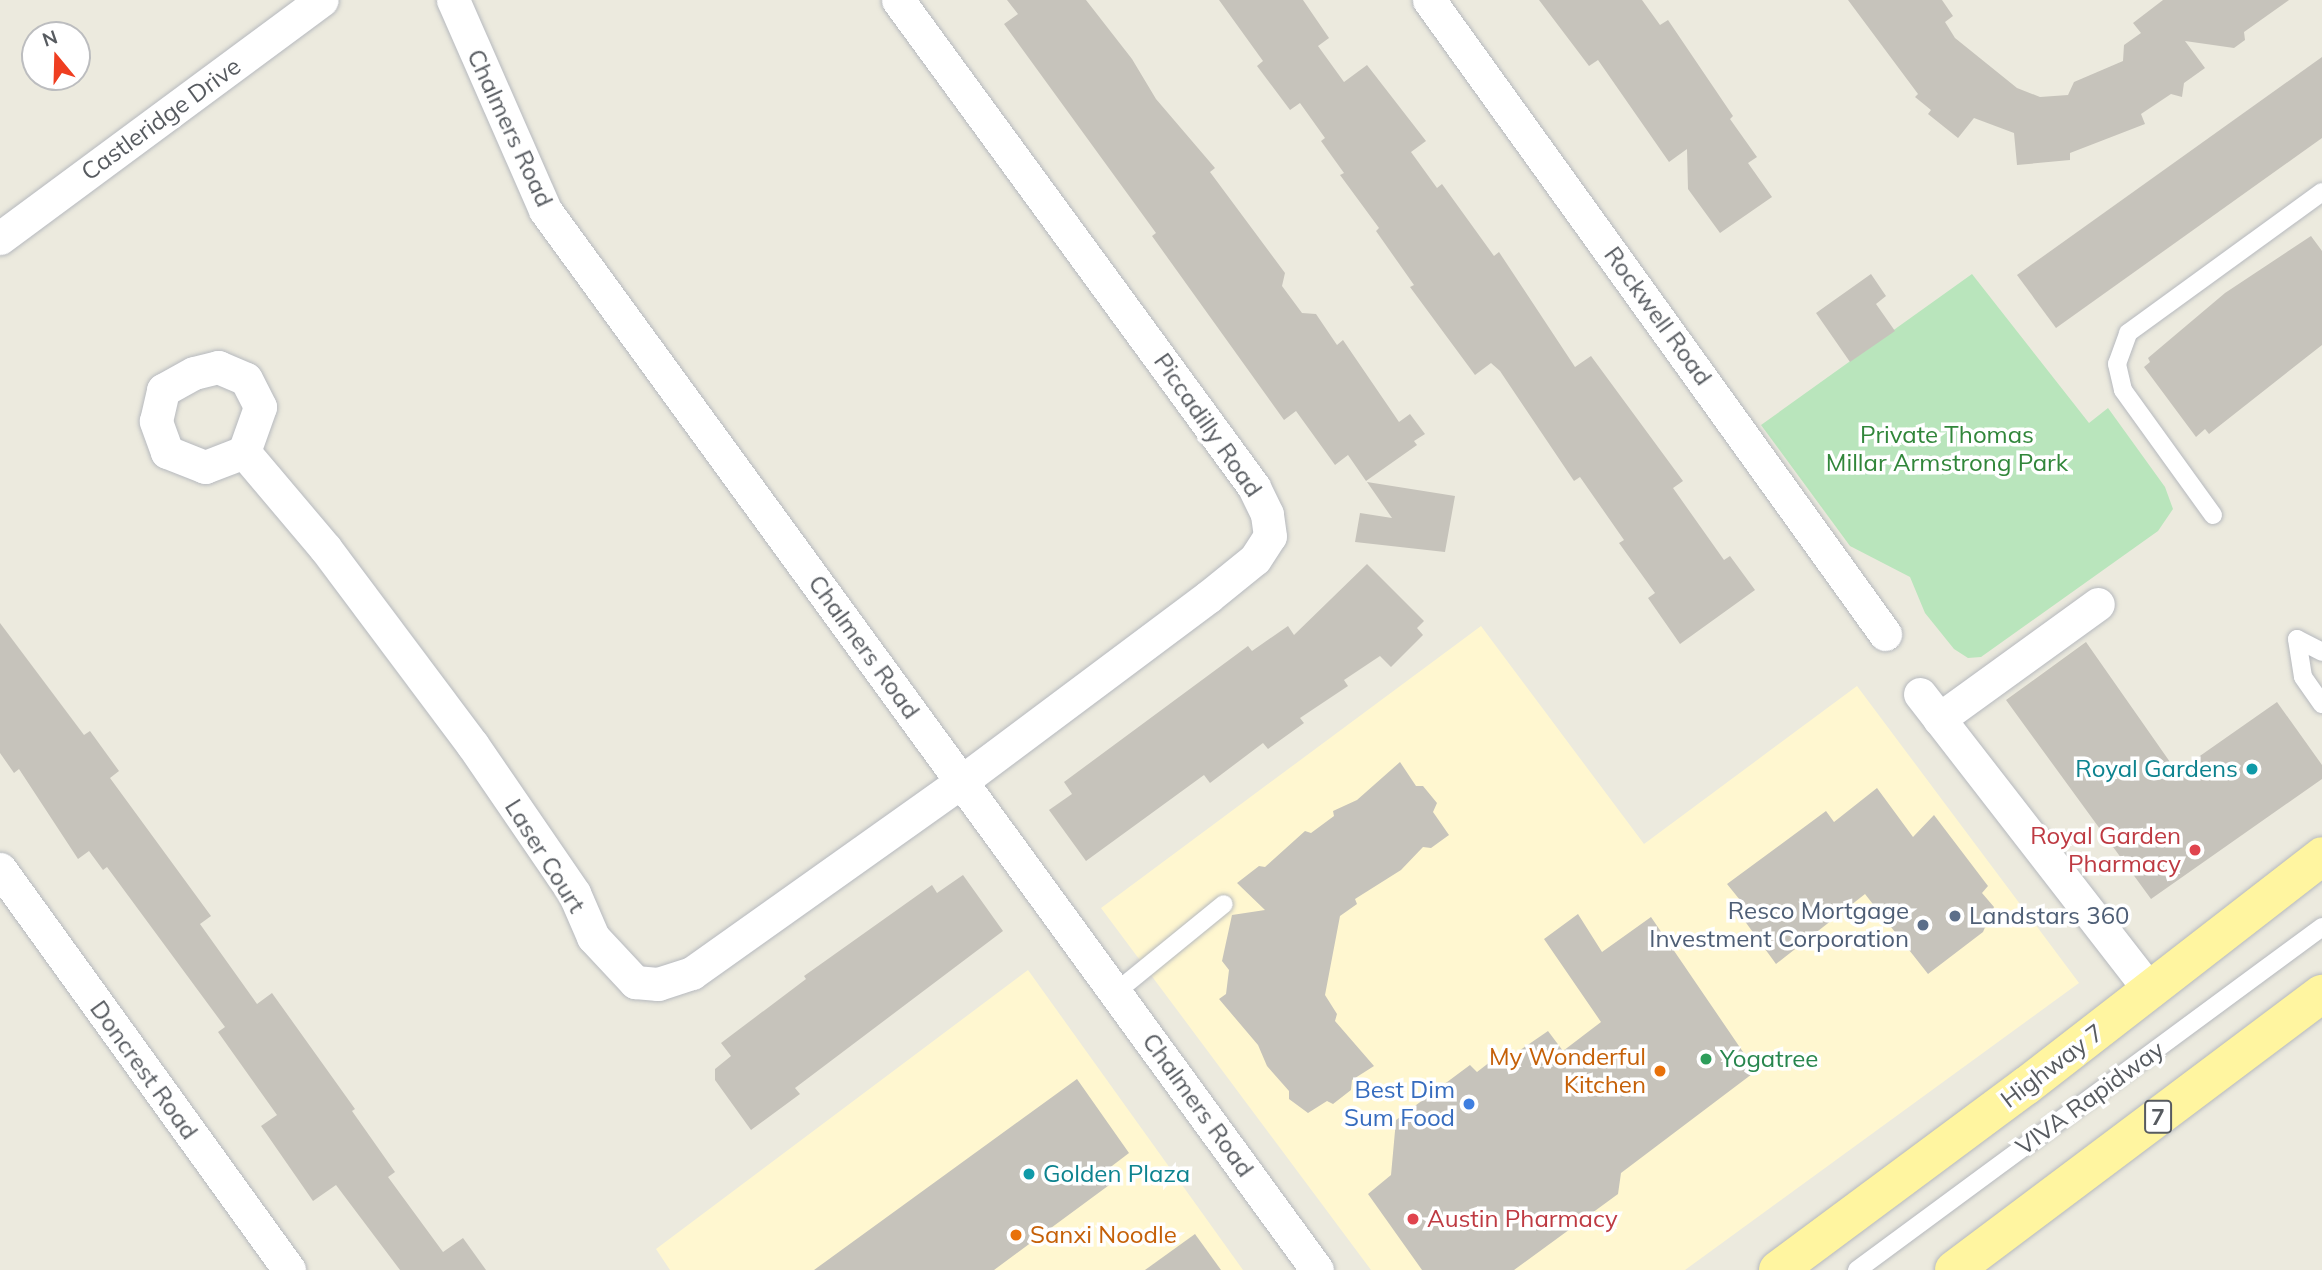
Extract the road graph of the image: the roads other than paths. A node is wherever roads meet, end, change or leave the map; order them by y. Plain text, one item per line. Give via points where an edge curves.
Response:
1 (322, 0) edge
2 (453, 0) edge
3 (898, 0) edge
4 (1429, 0) edge
5 (2322, 192) edge
6 (2, 232) edge
7 (244, 452) dead end
8 (2213, 515) dead end
9 (2098, 604) dead end
10 (1885, 634) dead end
11 (2322, 652) edge
12 (2322, 704) edge
13 (962, 781) junction
14 (2322, 856) edge
15 (0, 869) edge
16 (1224, 904) dead end
17 (2322, 927) edge
18 (2150, 990) junction
19 (1116, 992) junction
20 (2322, 994) edge
21 (289, 1270) edge
22 (1318, 1270) edge
23 (1778, 1270) edge
24 (1857, 1270) edge
25 (1954, 1270) edge

1 - 6 street, Castleridge Drive
2 - 13 street, Chalmers Road via 545,210
3 - 13 street, Piccadilly Road via 1247,477 1270,526 1266,547 1255,559
4 - 10 street, Rockwell Road
5 - 8 lane via 2128,333 2117,364 2123,390
7 - 13 street, Laser Court via 327,549 472,744 574,893 593,937 635,982 659,984 692,973
9 - 18 street via 1930,706
11 - 12 lane via 2297,639 2303,677
13 - 19 street, Chalmers Road
14 - 18 main road, Highway 7
15 - 21 street, Doncrest Road
16 - 19 lane
17 - 24 lane, VIVA Rapidway
18 - 23 main road, Highway 7
19 - 22 street, Chalmers Road
20 - 25 main road, 7

